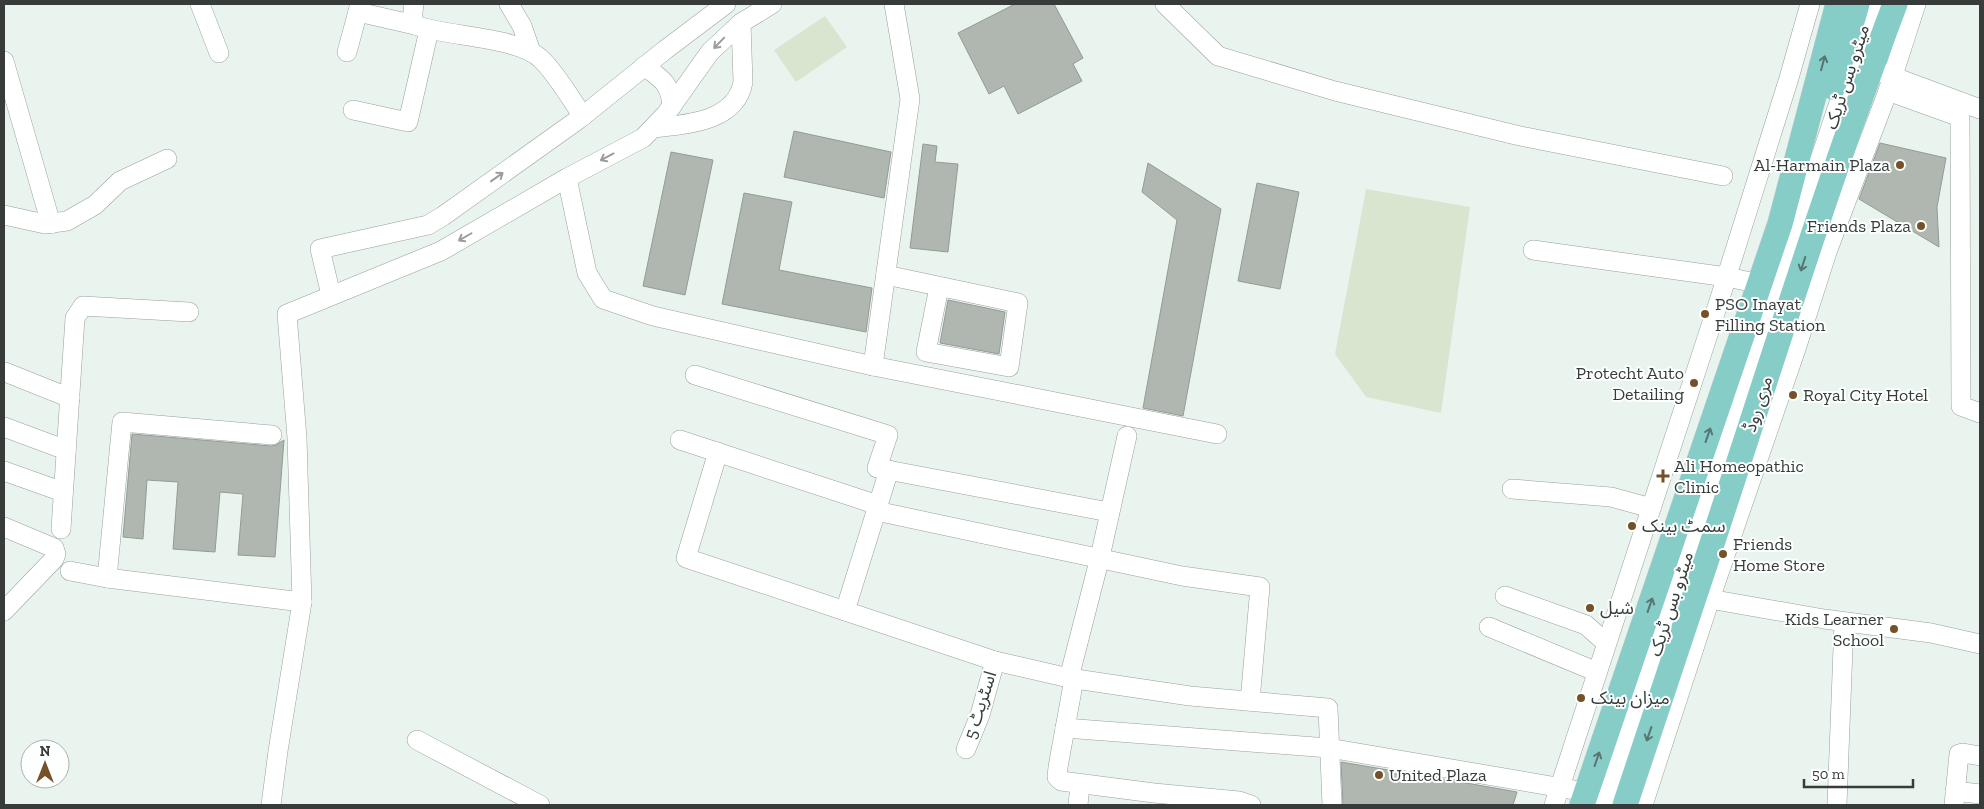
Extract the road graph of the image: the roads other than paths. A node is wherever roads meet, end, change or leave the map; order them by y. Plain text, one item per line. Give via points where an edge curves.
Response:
1 (200, 4) edge
2 (414, 4) edge
3 (509, 4) edge
4 (726, 4) edge
5 (772, 4) edge
6 (894, 4) edge
7 (1165, 4) edge
8 (1810, 4) edge
9 (1838, 4) edge
10 (1857, 4) edge
11 (1872, 4) edge
12 (1881, 4) edge
13 (1895, 4) edge
14 (1916, 4) edge
15 (359, 8) edge
16 (742, 15) edge
17 (422, 28) junction
18 (347, 52) dead end
19 (530, 52) junction
20 (219, 53) dead end
21 (4, 61) edge
22 (644, 66) junction
23 (1884, 79) junction
24 (672, 106) junction
25 (1980, 109) edge
26 (353, 110) dead end
27 (583, 116) junction
28 (654, 128) junction
29 (167, 159) dead end
30 (1723, 176) dead end
31 (567, 178) junction
32 (4, 216) edge
33 (51, 224) junction
34 (1780, 224) junction
35 (428, 225) junction
36 (1811, 238) junction
37 (441, 250) junction
38 (1533, 250) dead end
39 (886, 275) junction
40 (1727, 276) junction
41 (1760, 284) junction
42 (939, 287) junction
43 (331, 295) junction
44 (189, 312) dead end
45 (873, 366) junction
46 (5, 372) edge
47 (695, 375) dead end
48 (70, 398) junction
49 (1980, 413) edge
50 (4, 427) edge
51 (1217, 434) dead end
52 (272, 435) dead end
53 (1127, 436) dead end
54 (680, 440) dead end
55 (66, 450) junction
56 (718, 452) junction
57 (889, 470) junction
58 (4, 471) edge
59 (1512, 489) dead end
60 (63, 492) junction
61 (877, 508) junction
62 (1651, 508) junction
63 (1109, 512) junction
64 (4, 527) edge
65 (61, 529) dead end
66 (1100, 557) junction
67 (70, 571) dead end
68 (107, 578) junction
69 (13, 590) edge
70 (1505, 596) dead end
71 (1703, 598) junction
72 (302, 602) junction
73 (4, 611) edge
74 (845, 611) junction
75 (1844, 622) junction
76 (1489, 627) dead end
77 (1606, 643) junction
78 (1980, 644) edge
79 (995, 661) junction
80 (1597, 672) junction
81 (1072, 679) junction
82 (1250, 701) junction
83 (1064, 728) junction
84 (417, 740) dead end
85 (1328, 748) junction
86 (966, 749) dead end
87 (1980, 756) edge
88 (1080, 784) junction
89 (1560, 788) junction
90 (1980, 794) edge
91 (1954, 798) edge
92 (1153, 799) edge
93 (1590, 801) edge
94 (1243, 804) edge
95 (271, 805) edge
96 (540, 805) edge
97 (1078, 805) edge
98 (1332, 805) edge
99 (1554, 805) edge
100 (1625, 805) edge
101 (1643, 805) edge
102 (1837, 805) edge

1 - 20 street
2 - 17 street via 412,20
3 - 19 street via 522,26
4 - 22 street
5 - 16 street
6 - 39 street via 910,98
7 - 30 street via 1218,56 1335,91 1520,136
8 - 40 street
34 -> 9 main road, مری روڈ
10 - 34 main road via 1836,78
11 - 93 street, میٹرو بس ٹریک
12 - 36 main road via 1845,108
13 - 23 main road, مری روڈ
14 - 23 street
15 - 17 street
15 - 18 street
16 -> 24 street via 710,52
16 - 28 street via 743,82 742,92 735,102 706,120
17 - 19 street via 501,42
17 - 26 street via 408,122
19 - 27 street via 542,59
21 - 33 street
22 - 24 street via 664,80 671,93
22 - 27 street
23 - 25 street
23 - 36 main road, مری روڈ
23 - 49 street via 1960,117 1961,406
23 - 71 street via 1827,252
24 - 28 street
35 -> 27 street
28 -> 31 street via 643,138
29 - 33 street via 120,181 95,205 67,221
31 -> 37 street
31 - 45 street via 587,273 602,299 653,316
32 - 33 street
34 - 41 main road, مری روڈ
35 - 37 street
35 - 43 street via 320,249
36 -> 71 main road, مری روڈ
37 - 43 street
38 - 40 street
39 - 42 street
39 - 45 street
40 - 41 street
40 - 62 street
93 -> 41 main road, مری روڈ
42 - 42 street via 1018,303 1009,367 926,352
43 - 72 street via 287,314 297,438
44 - 48 street via 83,306 75,318
45 - 51 street
46 - 48 street
47 - 57 street via 888,435 876,468
48 - 55 street
50 - 55 street
52 - 68 street via 122,422
53 - 63 street
54 - 56 street
55 - 60 street
56 - 61 street
56 - 74 street via 686,558
57 - 61 street
57 - 63 street
58 - 60 street
59 - 62 street via 1612,497
60 - 65 street
61 - 66 street
61 - 74 street
62 - 77 street
63 - 66 street
64 - 69 street via 54,548 56,554 54,559
66 - 81 street
66 - 82 street via 1182,576 1260,587
67 - 68 street
68 - 72 street
69 - 73 street
70 - 77 street via 1586,625
71 - 75 street
71 -> 100 main road, مری روڈ
71 - 101 street
72 - 95 street
74 - 79 street
75 - 78 street via 1931,633
75 - 102 street
76 - 80 street
77 - 80 street
79 - 81 street
79 - 86 street, اسٹریٹ 5 via 980,715
80 - 89 street
81 - 82 street
81 - 83 street
82 - 85 street via 1328,708
83 - 85 street
83 - 88 street via 1057,777 1061,781
84 - 96 street
85 - 89 street
85 - 98 street
87 - 91 street via 1959,754
88 - 92 street
88 - 97 street
89 - 93 street
89 - 99 street
90 - 91 street
92 - 94 street

